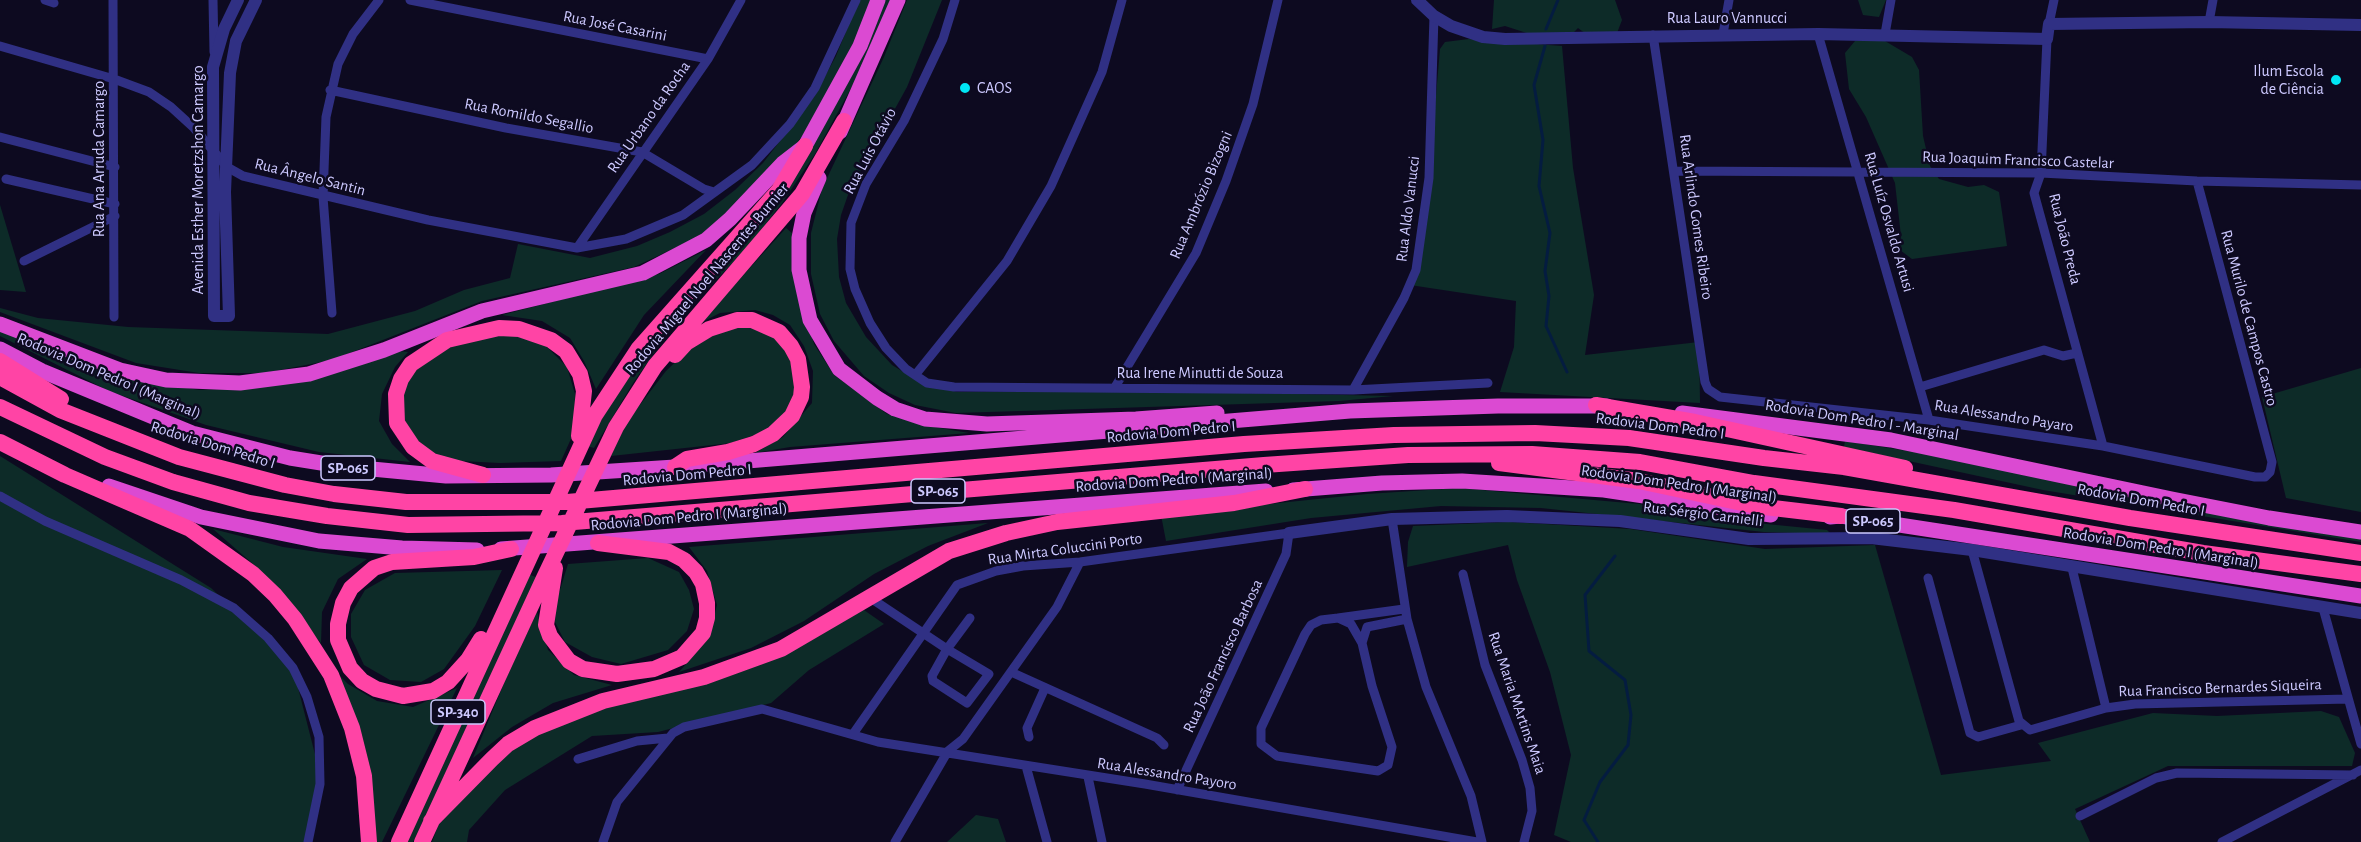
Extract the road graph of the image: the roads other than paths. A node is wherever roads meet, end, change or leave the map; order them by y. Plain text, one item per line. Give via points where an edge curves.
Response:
1 (113, 0) edge
2 (213, 0) edge
3 (238, 0) edge
4 (256, 0) edge
5 (379, 0) edge
6 (410, 0) edge
7 (741, 0) edge
8 (856, 0) edge
9 (878, 0) edge
10 (898, 0) edge
11 (955, 0) edge
12 (1122, 0) edge
13 (1278, 0) edge
14 (1417, 0) edge
15 (1729, 0) edge
16 (1891, 0) edge
17 (2054, 0) edge
18 (2214, 0) edge
19 (1434, 16) junction
20 (2209, 22) junction
21 (2049, 24) junction
22 (2361, 25) edge
23 (1724, 34) junction
24 (1818, 34) junction
25 (1885, 34) junction
26 (1653, 35) junction
27 (2047, 39) junction
28 (0, 46) edge
29 (214, 56) junction
30 (708, 59) junction
31 (114, 79) junction
32 (330, 90) junction
33 (844, 121) junction
34 (0, 137) edge
35 (805, 146) junction
36 (642, 152) junction
37 (214, 153) junction
38 (115, 167) junction
39 (227, 167) junction
40 (1675, 171) junction
41 (1859, 171) junction
42 (2041, 173) junction
43 (6, 178) dead end
44 (2197, 182) junction
45 (2361, 185) edge
46 (714, 192) junction
47 (323, 197) junction
48 (115, 204) junction
49 (115, 216) junction
50 (577, 248) junction
51 (24, 261) dead end
52 (332, 313) dead end
53 (114, 317) dead end
54 (0, 324) edge
55 (0, 349) edge
56 (2077, 353) junction
57 (0, 361) edge
58 (916, 374) junction
59 (0, 377) edge
60 (1488, 383) dead end
61 (1115, 387) junction
62 (1920, 387) junction
63 (1353, 390) junction
64 (1720, 397) joint
65 (1596, 405) junction
66 (0, 407) edge
67 (1350, 411) junction
68 (1929, 420) junction
69 (616, 427) junction
70 (115, 433) junction
71 (0, 437) edge
72 (0, 442) edge
73 (2103, 446) junction
74 (1408, 455) junction
75 (574, 457) junction
76 (2272, 462) joint
77 (675, 467) junction
78 (483, 475) junction
79 (1305, 489) junction
80 (1996, 492) junction
81 (0, 496) edge
82 (1841, 516) junction
83 (1392, 519) junction
84 (2361, 532) edge
85 (1289, 533) junction
86 (598, 543) junction
87 (511, 549) junction
88 (558, 549) junction
89 (1972, 550) junction
90 (2361, 553) edge
91 (1080, 562) junction
92 (2072, 568) junction
93 (1463, 574) dead end
94 (2361, 574) edge
95 (1928, 578) dead end
96 (517, 583) junction
97 (868, 596) junction
98 (2361, 596) edge
99 (2323, 608) junction
100 (1404, 609) junction
101 (2361, 613) edge
102 (970, 618) dead end
103 (1338, 618) junction
104 (1407, 619) junction
105 (924, 633) junction
106 (1362, 643) junction
107 (947, 649) junction
108 (1011, 672) junction
109 (1045, 688) junction
110 (2348, 699) junction
111 (2106, 708) junction
112 (2023, 727) junction
113 (853, 735) junction
114 (1029, 736) dead end
115 (668, 738) junction
116 (2361, 744) edge
117 (1164, 746) dead end
118 (948, 752) junction
119 (578, 759) dead end
120 (1026, 766) junction
121 (2357, 773) edge
122 (1088, 777) junction
123 (1177, 790) junction
124 (2080, 816) dead end
125 (431, 821) junction
126 (1426, 837) edge
127 (308, 842) edge
128 (369, 842) edge
129 (399, 842) edge
130 (422, 842) edge
131 (603, 842) edge
132 (895, 842) edge
133 (1047, 842) edge
134 (1102, 842) edge
135 (1477, 842) edge
136 (1482, 842) edge
137 (1524, 842) edge
138 (2222, 842) edge

1 - 31 street, Rua Ana Arruda Camargo
2 - 29 street
3 - 29 street, Avenida Esther Moretzshon Camargo
4 - 39 street, Avenida Esther Moretzshon Camargo via 236,41 230,73
5 - 32 street via 353,34
6 - 30 street, Rua José Casarini
7 - 30 street, Rua Urbano da Rocha
8 - 46 street via 815,88 790,124 752,165
9 - 35 highway, Rodovia Miguel Noel Nascentes Burnier via 860,46
10 - 33 highway, Rodovia Miguel Noel Nascentes Burnier
11 - 58 street, Rua Luis Otávio via 938,50 904,121 866,184 851,223 850,269 862,306 886,348
12 - 58 street via 1102,72 1051,186 1007,261
13 - 61 street, Rua Ambrózio Bizogni via 1253,104 1196,253
14 - 19 street, Rua Lauro Vannucci
15 - 23 street
16 - 25 street
17 - 21 street, Rua João Preda
18 - 20 street
19 - 26 street, Rua Lauro Vannucci via 1466,31 1505,39
19 - 63 street, Rua Aldo Vanucci via 1429,178 1416,270
20 - 21 street
20 - 22 street
21 - 27 street, Rua João Preda
23 - 24 street, Rua Lauro Vannucci
23 - 26 street, Rua Lauro Vannucci
24 - 25 street, Rua Lauro Vannucci
24 - 41 street, Rua Luíz Osvaldo Artusi
25 - 27 street, Rua Lauro Vannucci
26 - 40 street, Rua Arlindo Gomes Ribeiro
27 - 42 street, Rua João Preda
28 - 31 street, Rua Ângelo Santin
29 - 37 street, Avenida Esther Moretzshon Camargo
30 - 36 street, Rua Urbano da Rocha
31 - 37 street, Rua Ângelo Santin via 149,92 171,107
31 - 38 street, Rua Ana Arruda Camargo
32 - 36 street, Rua Romildo Segallio
32 - 47 street
33 - 67 highway via 804,213 799,270 810,320 839,369 895,409 925,419 987,424 1258,411
33 - 69 highway, Rodovia Miguel Noel Nascentes Burnier via 802,194 655,366
34 - 38 street
35 - 54 highway via 783,163 730,219 705,240 665,264 643,273 482,311 384,350 309,374 240,383 166,380 120,370
35 - 75 highway, Rodovia Miguel Noel Nascentes Burnier via 779,190 633,357 595,415
36 - 46 street, Rua Romildo Segallio
36 - 50 street, Rua Urbano da Rocha
37 - 39 street, Rua Ângelo Santin
37 - 39 street, Avenida Esther Moretzshon Camargo via 214,316 229,316
38 - 48 street, Rua Ana Arruda Camargo
39 - 47 street, Rua Ângelo Santin via 265,183
40 - 41 street, Rua Joaquim Francisco Castelar
40 - 64 street, Rua Arlindo Gomes Ribeiro via 1705,381 1708,389
41 - 42 street, Rua Joaquim Francisco Castelar
41 - 62 street, Rua Luíz Osvaldo Artusi
42 - 44 street, Rua Joaquim Francisco Castelar
42 - 56 street, Rua João Preda via 2034,193
43 - 48 street
44 - 45 street, Rua Joaquim Francisco Castelar
44 - 76 street, Rua Murilo de Campos Castro
46 - 50 street via 683,215 626,239
47 - 50 street, Rua Ângelo Santin
47 - 52 street
48 - 49 street, Rua Ana Arruda Camargo
49 - 51 street
49 - 53 street, Rua Ana Arruda Camargo
55 - 78 highway, Rodovia Dom Pedro I (Marginal) / SP-065 via 42,371 192,433 373,471
56 - 62 street via 2063,356 2044,350
56 - 73 street, Rua João Preda
57 - 70 highway
58 - 61 street, Rua Irene Minutti de Souza via 927,383 954,387
59 - 70 highway, Rodovia Dom Pedro I / SP-065 via 60,410
60 - 63 street, Rua Irene Minutti de Souza
61 - 63 street, Rua Irene Minutti de Souza
62 - 68 street, Rua Luíz Osvaldo Artusi
64 - 68 street, Rua Alessandro Payaro
65 - 67 highway, Rodovia Dom Pedro I - Marginal
65 - 80 highway via 1881,462
65 - 84 highway, Rodovia Dom Pedro I - Marginal via 1782,424 1891,440 2172,499
66 - 74 highway, SP-065 via 105,458 184,485 249,503 408,525 562,523
67 - 77 highway, Rodovia Dom Pedro I (Marginal) / SP-065
68 - 73 street, Rua Alessandro Payaro
69 - 77 highway via 663,366 686,343 709,329 737,320 752,320 779,332 798,359 801,375 801,397 792,416 773,434 754,444 687,459
69 - 88 highway, Rodovia Miguel Noel Nascentes Burnier
70 - 80 highway, Rodovia Dom Pedro I / SP-065 via 242,475 334,495 406,502 567,502 1244,444 1469,433 1629,438
71 - 87 highway, Rodovia Dom Pedro I (Marginal) / SP-065 via 67,470 151,502 249,528 363,545
72 - 128 highway via 75,480 190,529 254,574 275,595 296,619 331,675 352,728 364,776
73 - 76 street, Rua Alessandro Payaro via 2255,477 2265,477
74 - 82 highway via 1628,479 1756,506
74 - 94 highway, SP-065 via 1532,454 1640,462 2203,553
75 - 78 highway, SP-065 via 584,391 575,363 566,351 551,340 519,329 467,333 447,340 411,364 396,394 397,423 413,447 432,461
75 - 96 highway, Rodovia Miguel Noel Nascentes Burnier
77 - 78 highway, Rodovia Dom Pedro I (Marginal) / SP-065
79 - 82 highway, Rodovia Dom Pedro I (Marginal) / SP-065 via 1462,481 1637,494 1760,515
79 - 86 highway, Rodovia Dom Pedro I (Marginal) / SP-065
79 - 97 highway via 1234,503 1057,522 1006,533 949,551
80 - 90 highway, Rodovia Dom Pedro I / SP-065 via 2130,518
81 - 127 street via 45,521 181,580 234,608 267,638 293,668 307,697 319,738 320,784
82 - 98 highway, Rodovia Dom Pedro I (Marginal) / SP-065
83 - 85 street, Rua Sérgio Carnielli
83 - 89 street, Rua Sérgio Carnielli via 1507,516 1620,521 1749,538 1871,538
83 - 100 street
85 - 91 street, Rua Mirta Coluccini Porto
85 - 123 street, Rua João Francisco Barbosa via 1287,554
86 - 87 highway, Rodovia Dom Pedro I (Marginal) / SP-065
86 - 88 highway via 669,552 696,572 703,585 707,618 702,633 682,657 654,669 617,674 583,669 569,661 549,636 546,625
87 - 96 highway via 474,557 392,562 374,568 351,588 343,603 338,640 350,668 376,689 403,696 433,691 468,660
88 - 125 highway, Rodovia Miguel Noel Nascentes Burnier / SP-340
89 - 92 street, Rua Sérgio Carnielli
89 - 112 street
91 - 105 street, Rua Mirta Coluccini Porto via 996,571 957,585
91 - 108 street via 1057,607
92 - 99 street, Rua Sérgio Carnielli
92 - 111 street
93 - 137 street, Rua Maria MArtins Maia via 1485,665 1530,788 1532,811
95 - 112 street, Rua Francisco Bernardes Siqueira via 1971,733 1978,737
96 - 129 highway, SP-340
97 - 105 street
97 - 125 highway via 790,644 734,668 603,701 535,728 508,744
99 - 101 street, Rua Sérgio Carnielli
99 - 110 street
100 - 103 street
100 - 104 street
102 - 107 street
103 - 106 street via 1351,624
103 - 106 street via 1321,620 1305,634 1261,728 1265,749 1277,756 1371,771 1388,765 1392,747
104 - 106 street via 1366,627
104 - 136 street via 1426,687 1471,796
105 - 107 street
105 - 113 street, Rua Mirta Coluccini Porto
107 - 107 street via 933,681 967,703 986,682 988,674
108 - 109 street
108 - 118 street via 963,739
109 - 114 street via 1027,728
109 - 117 street via 1156,738
110 - 111 street, Rua Francisco Bernardes Siqueira
110 - 116 street
111 - 112 street, Rua Francisco Bernardes Siqueira via 2034,730
113 - 115 street, Rua Alessandro Payoro via 762,709 684,727
113 - 118 street, Rua Alessandro Payoro
115 - 119 street via 637,741
115 - 131 street via 617,802
118 - 120 street, Rua Alessandro Payoro
118 - 132 street
120 - 122 street, Rua Alessandro Payoro
120 - 133 street
121 - 124 street via 2177,773 2156,778
121 - 138 street
122 - 123 street, Rua Alessandro Payoro
122 - 134 street
123 - 126 street, Rua Alessandro Payoro
125 - 130 highway, SP-340
126 - 135 street, Rua Alessandro Payoro

